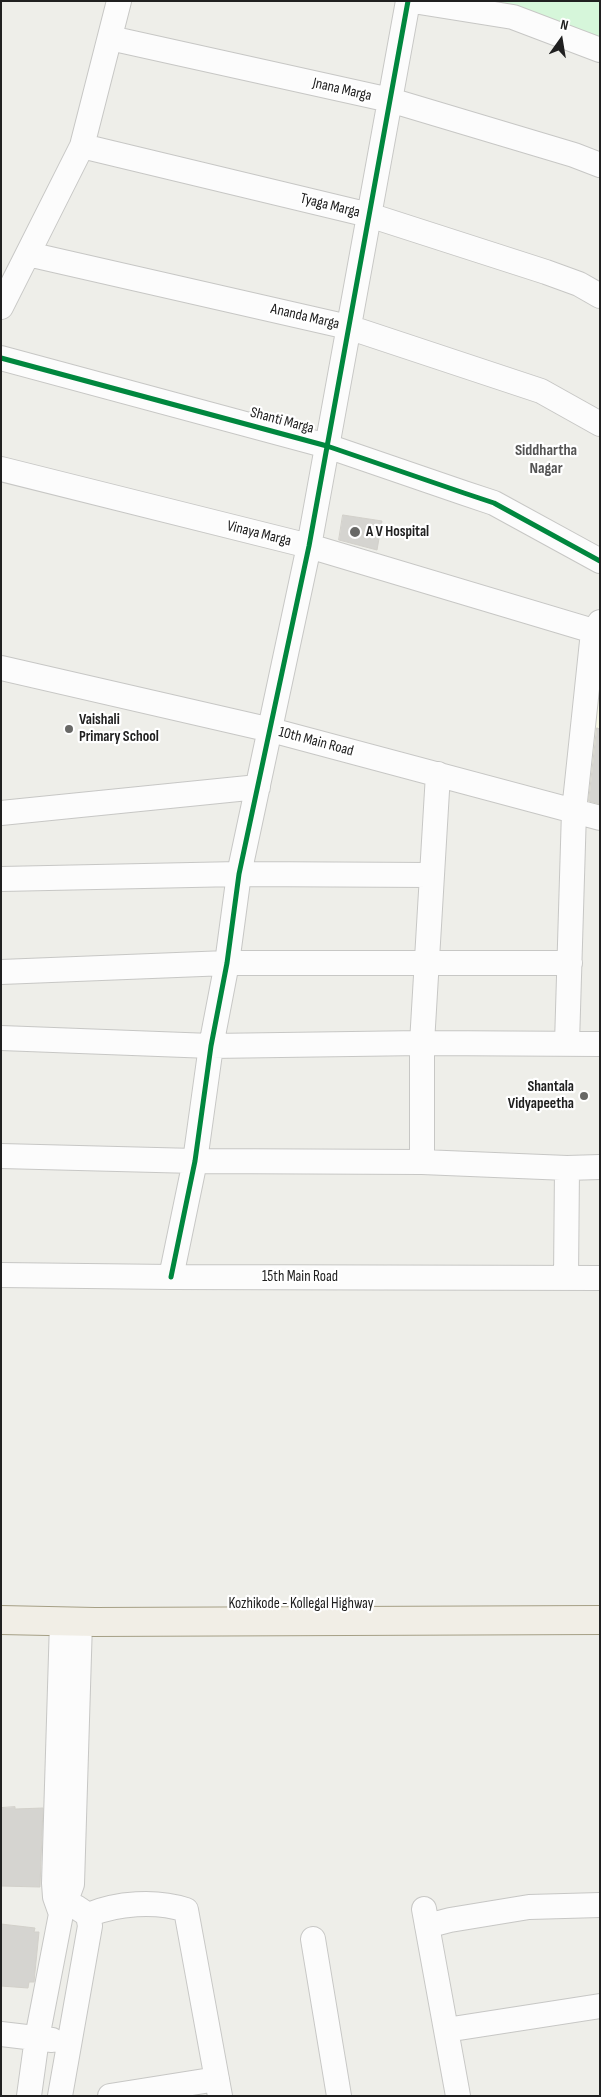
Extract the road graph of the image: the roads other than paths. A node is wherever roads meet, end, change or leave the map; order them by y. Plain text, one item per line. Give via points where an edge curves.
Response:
1 (408, 1) edge
2 (413, 1) edge
3 (118, 3) edge
4 (110, 38) junction
5 (600, 50) edge
6 (390, 100) junction
7 (82, 146) junction
8 (600, 165) edge
9 (369, 215) junction
10 (28, 254) junction
11 (600, 296) edge
12 (1, 307) edge
13 (348, 327) junction
14 (1, 358) edge
15 (600, 424) edge
16 (327, 446) junction
17 (1, 469) edge
18 (309, 546) junction
19 (600, 561) edge
20 (598, 629) edge
21 (1, 668) edge
22 (271, 730) junction
23 (438, 774) junction
24 (258, 787) junction
25 (574, 811) junction
26 (1, 813) edge
27 (600, 818) edge
28 (240, 874) junction
29 (430, 875) junction
30 (1, 879) edge
31 (227, 963) junction
32 (570, 963) junction
33 (426, 964) junction
34 (1, 972) edge
35 (1, 1038) edge
36 (422, 1043) junction
37 (566, 1043) junction
38 (600, 1044) edge
39 (211, 1046) junction
40 (1, 1156) edge
41 (195, 1162) junction
42 (422, 1162) junction
43 (600, 1167) edge
44 (567, 1168) junction
45 (1, 1275) edge
46 (171, 1277) junction
47 (566, 1278) junction
48 (600, 1278) edge
49 (1, 1604) edge
50 (600, 1607) edge
51 (1, 1620) edge
52 (600, 1620) edge
53 (71, 1622) junction
54 (600, 1905) edge
55 (64, 1908) junction
56 (88, 1915) junction
57 (313, 1940) dead end
58 (600, 2006) edge
59 (446, 2030) junction
60 (1, 2034) edge
61 (37, 2038) junction
62 (69, 2042) junction
63 (218, 2087) edge
64 (29, 2096) edge
65 (60, 2096) edge
66 (110, 2096) edge
67 (339, 2096) edge
68 (458, 2096) edge

1 - 6 street
2 - 5 street via 513,17
3 - 4 street
4 - 6 street, Jnana Marga
4 - 7 street
6 - 8 street, Jnana Marga
6 - 9 street
7 - 9 street, Tyaga Marga
7 - 10 street
9 - 11 street, Tyaga Marga via 546,272
9 - 13 street
10 - 12 street
10 - 13 street, Ananda Marga
13 - 15 street, Ananda Marga via 541,391
13 - 16 street
14 - 16 street, Shanti Marga
16 - 18 street
16 - 19 street, Shanti Marga via 494,503
17 - 18 street, Vinaya Marga
18 - 20 street, Vinaya Marga
18 - 22 street
20 - 25 street
21 - 22 street, 10th Main Road
22 - 23 street, 10th Main Road
22 - 24 street
23 - 25 street, 10th Main Road
23 - 29 street
24 - 26 street
24 - 28 street
25 - 27 street, 10th Main Road
25 - 32 street
28 - 29 street
28 - 30 street
28 - 31 street
29 - 33 street
31 - 33 street
31 - 34 street
31 - 39 street
32 - 33 street
32 - 37 street
33 - 36 street
35 - 39 street
36 - 37 street
36 - 39 street
36 - 42 street
37 - 38 street
39 - 41 street
40 - 41 street
41 - 42 street
41 - 46 street
42 - 44 street
43 - 44 street
44 - 47 street
45 - 46 street, 15th Main Road
46 - 47 street, 15th Main Road
47 - 48 street, 15th Main Road
49 - 50 main road, Kozhikode - Kollegal Highway
51 - 53 main road
52 - 53 main road
53 - 55 street via 72,1884
54 - 59 street via 529,1907 450,1920 425,1918
55 - 56 street
55 - 61 street
56 - 62 street via 90,1926
56 - 63 street via 126,1904 175,1906 186,1910
57 - 67 street
58 - 59 street
59 - 68 street
60 - 61 street
61 - 62 street
61 - 64 street
62 - 65 street
63 - 66 street

